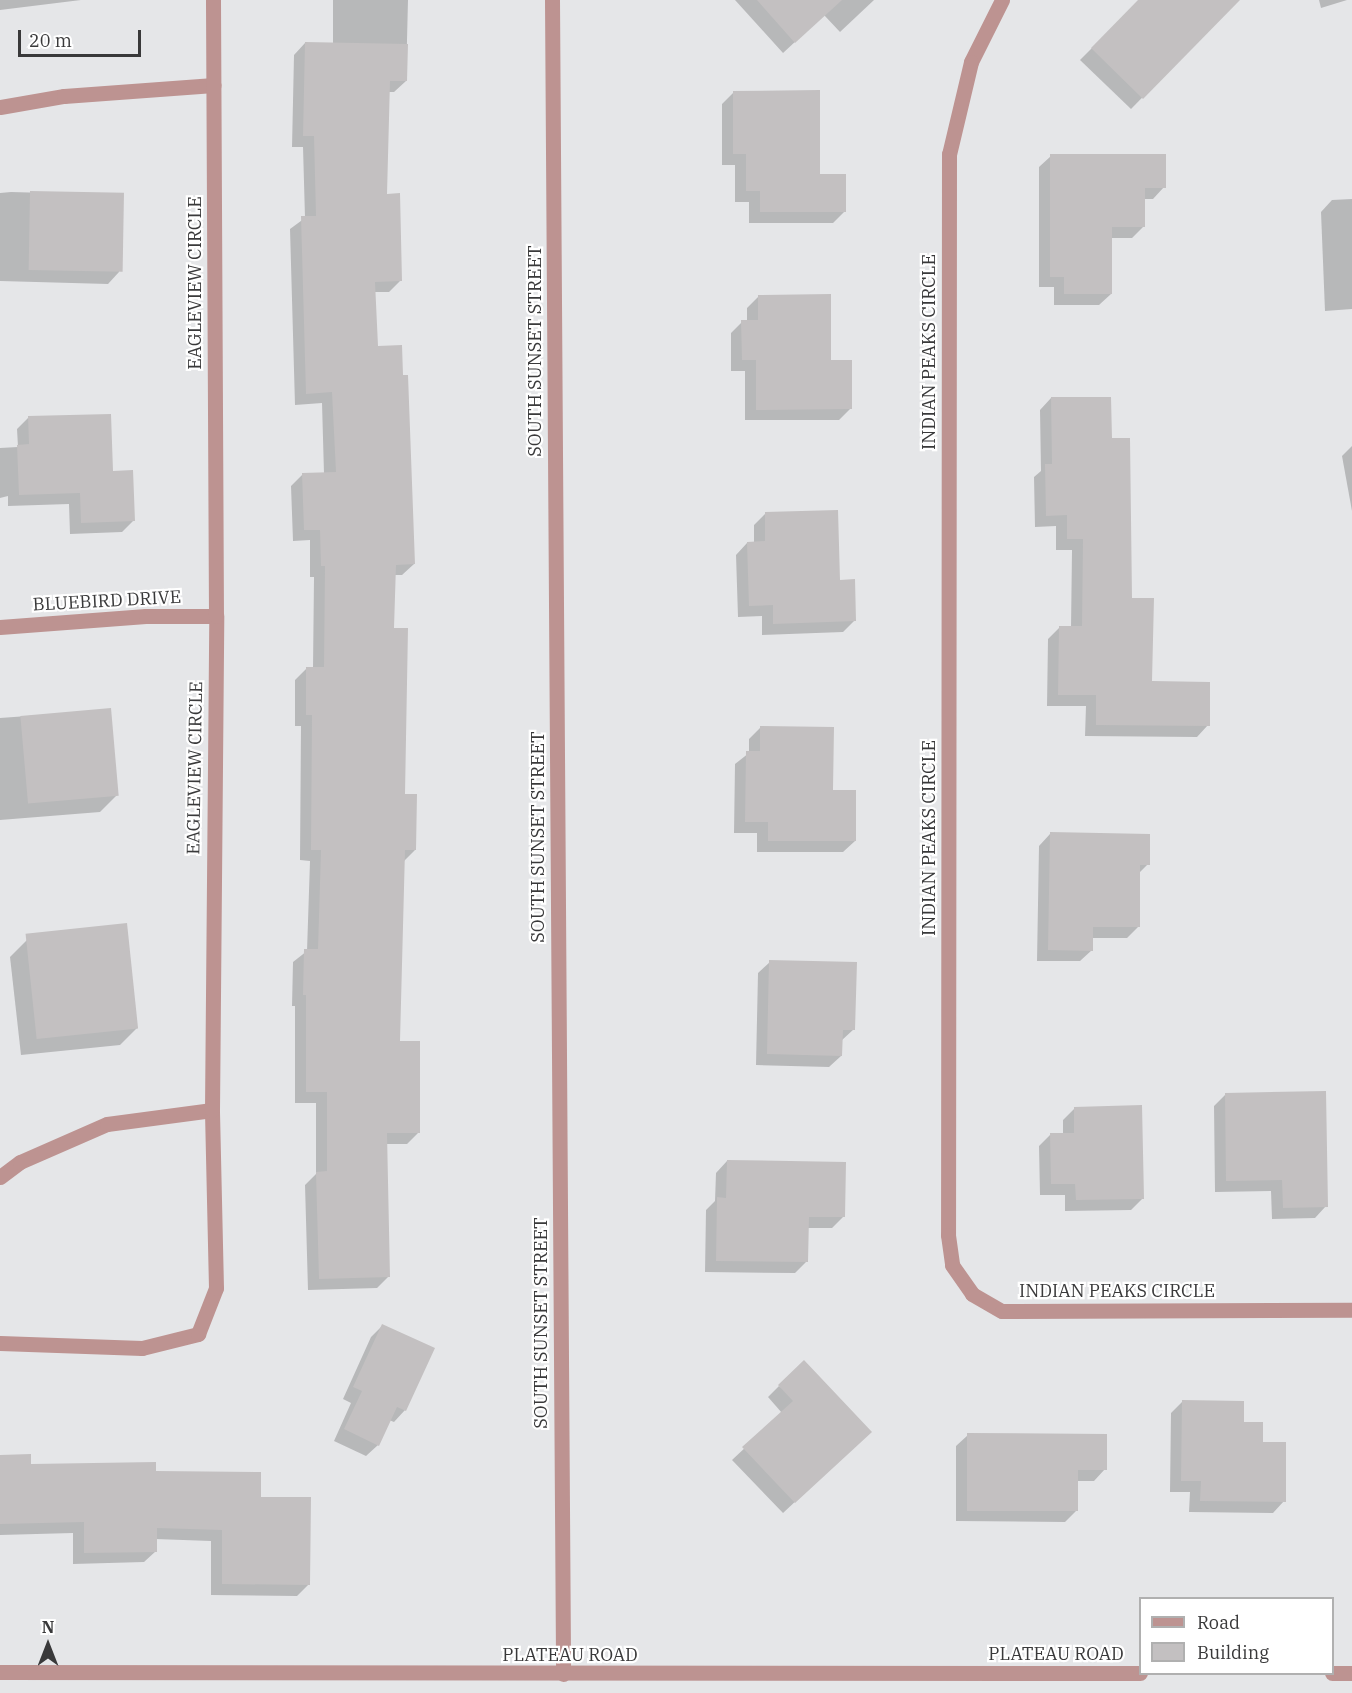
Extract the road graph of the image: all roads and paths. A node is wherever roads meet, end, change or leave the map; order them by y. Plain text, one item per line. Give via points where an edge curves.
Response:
1 (213, 0) edge
2 (552, 0) edge
3 (1002, 0) edge
4 (214, 85) junction
5 (0, 107) edge
6 (216, 616) junction
7 (0, 627) edge
8 (212, 1110) junction
9 (0, 1178) edge
10 (1352, 1310) edge
11 (0, 1343) edge
12 (0, 1672) edge
13 (1139, 1673) edge
14 (1334, 1673) edge
15 (1352, 1673) edge
16 (563, 1674) junction

1 - 4 street, EAGLEVIEW CIRCLE
2 - 16 street, SOUTH SUNSET STREET
3 - 10 street, INDIAN PEAKS CIRCLE via 971,62 949,154 948,1235 952,1265 972,1294 1002,1311
4 - 5 street via 64,96
4 - 6 street, EAGLEVIEW CIRCLE
6 - 7 street, BLUEBIRD DRIVE via 146,616
6 - 8 street, EAGLEVIEW CIRCLE
8 - 9 street via 107,1124 20,1162
8 - 11 street, EAGLEVIEW CIRCLE via 216,1287 198,1334 142,1348
12 - 16 street, PLATEAU ROAD
13 - 16 street, PLATEAU ROAD
14 - 15 street

